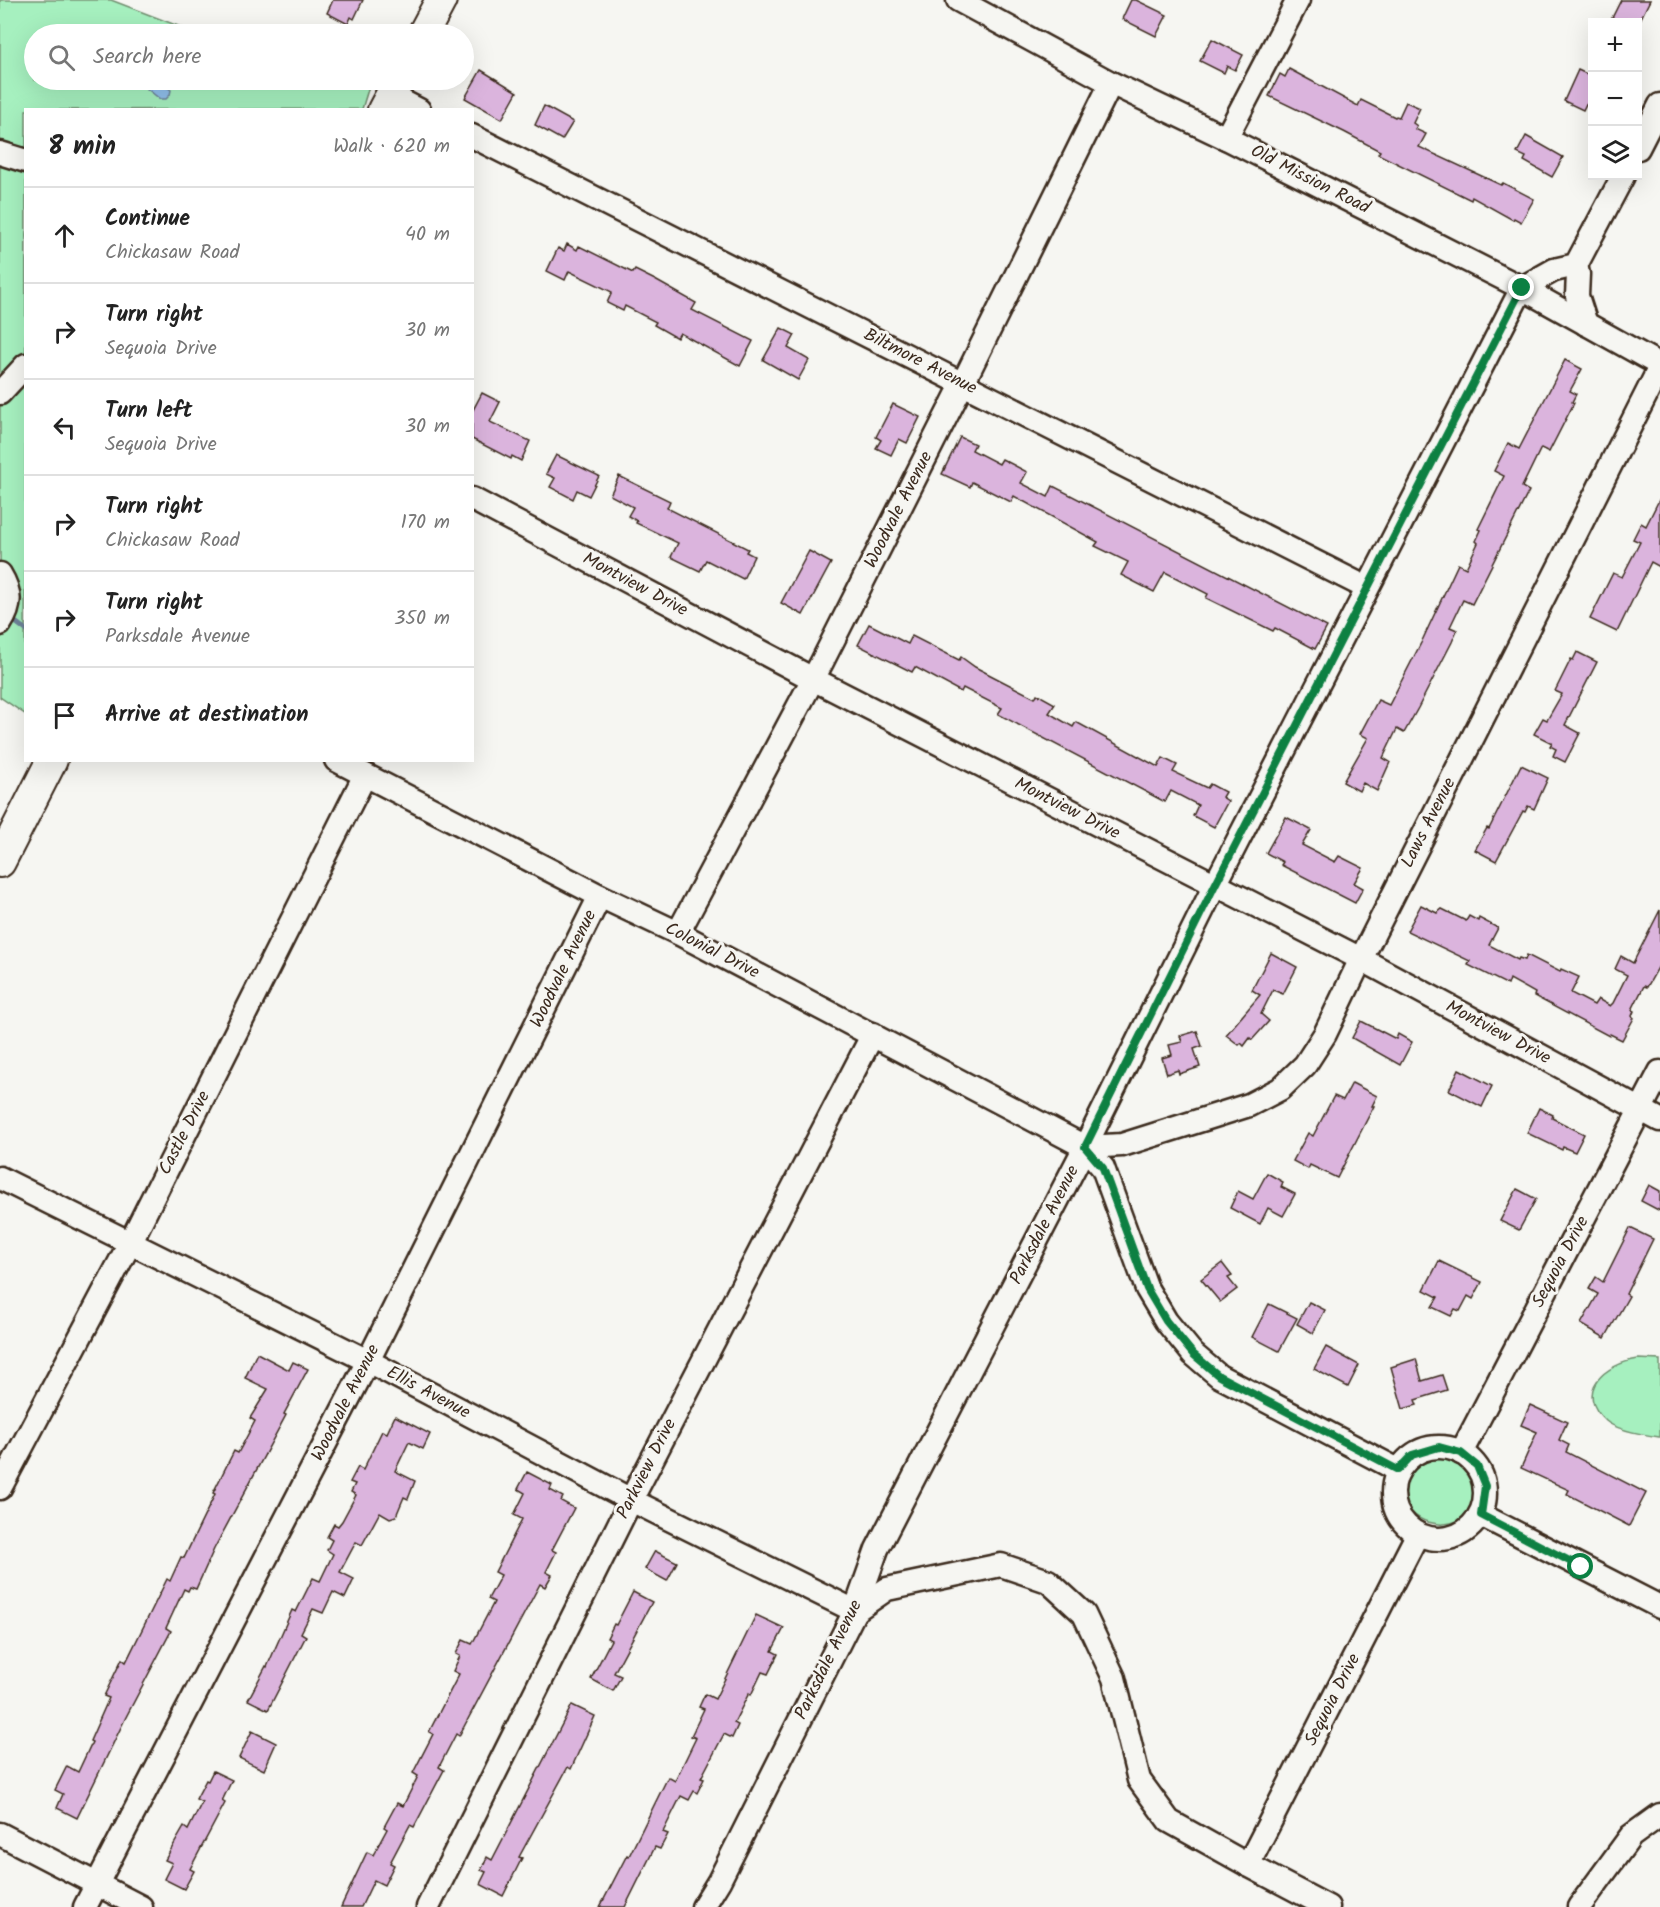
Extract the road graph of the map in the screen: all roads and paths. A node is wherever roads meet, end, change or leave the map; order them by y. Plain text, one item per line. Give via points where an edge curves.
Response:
1 (441, 0) edge
2 (958, 0) edge
3 (1298, 0) edge
4 (428, 24) edge
5 (1111, 83) junction
6 (391, 95) edge
7 (1660, 105) edge
8 (415, 108) edge
9 (474, 137) edge
10 (1226, 138) junction
11 (1642, 140) edge
12 (0, 153) edge
13 (24, 160) edge
14 (1621, 180) edge
15 (1576, 265) junction
16 (1522, 288) junction
17 (1586, 324) junction
18 (1660, 366) edge
19 (24, 367) edge
20 (963, 383) junction
21 (0, 393) edge
22 (474, 500) edge
23 (0, 574) edge
24 (1367, 588) junction
25 (4, 617) edge
26 (813, 679) junction
27 (51, 762) edge
28 (340, 762) edge
29 (365, 775) junction
30 (1, 857) edge
31 (1215, 885) junction
32 (600, 896) junction
33 (678, 933) junction
34 (1361, 959) junction
35 (873, 1034) junction
36 (1660, 1072) edge
37 (1650, 1115) edge
38 (1085, 1147) junction
39 (0, 1178) edge
40 (130, 1243) junction
41 (368, 1361) junction
42 (1461, 1453) junction
43 (1398, 1470) junction
44 (0, 1488) edge
45 (631, 1500) junction
46 (1481, 1515) junction
47 (1418, 1535) junction
48 (1660, 1607) edge
49 (855, 1611) junction
50 (1660, 1815) edge
51 (0, 1834) edge
52 (1248, 1865) junction
53 (98, 1885) junction
54 (85, 1907) edge
55 (141, 1907) edge
56 (428, 1907) edge
57 (703, 1907) edge
58 (1328, 1907) edge
59 (1579, 1907) edge

1 - 4 main road
2 - 5 street, Old Mission Road
3 - 10 street
5 - 10 street, Old Mission Road
5 - 20 street, Woodvale Avenue
6 - 8 street
7 - 11 street
9 - 20 street, Biltmore Avenue
10 - 16 street, Old Mission Road
12 - 13 street
14 - 15 street
15 - 16 street via 1554,270
15 - 17 street via 1576,297
16 - 17 street, Old Mission Road
16 - 24 street, Parksdale Avenue
17 - 18 street, Old Mission Road
18 - 34 street, Laws Avenue
19 - 21 street
20 - 24 street, Biltmore Avenue
20 - 26 street, Woodvale Avenue
22 - 26 street, Montview Drive
23 - 25 street via 10,599
24 - 31 street, Parksdale Avenue
26 - 31 street, Montview Drive
26 - 33 street, Woodvale Avenue
27 - 30 main road
28 - 29 street, Colonial Drive
29 - 32 street, Colonial Drive
29 - 40 street, Castle Drive
31 - 34 street, Montview Drive
31 - 38 street, Parksdale Avenue
32 - 33 street, Colonial Drive
32 - 41 street, Woodvale Avenue
33 - 35 street, Colonial Drive
34 - 37 street, Montview Drive
34 - 38 street, Laws Avenue via 1325,1034 1305,1065 1280,1089 1249,1105 1122,1145
35 - 38 street, Colonial Drive
35 - 45 street, Parkview Drive
36 - 37 street, Sequoia Drive
37 - 42 street, Sequoia Drive
38 - 43 street via 1103,1168 1147,1289 1193,1354 1219,1376
38 - 49 street, Parksdale Avenue via 877,1549
39 - 40 street, Ellis Avenue
40 - 41 street, Ellis Avenue
40 - 44 street, Castle Drive
41 - 45 street, Ellis Avenue
41 - 53 street, Woodvale Avenue
42 - 43 street via 1439,1447 1412,1455
42 - 46 street via 1477,1466 1485,1486
43 - 47 street via 1392,1492 1398,1517
45 - 49 street, Ellis Avenue
45 - 56 street, Parkview Drive
46 - 47 street via 1463,1533 1441,1540
46 - 48 street
47 - 52 street, Sequoia Drive
49 - 52 street via 887,1589 1001,1565 1048,1581 1084,1614 1114,1678 1139,1780 1169,1821
49 - 57 street, Parksdale Avenue
50 - 59 street via 1631,1836
51 - 53 street
52 - 58 street
53 - 54 street, Woodvale Avenue
53 - 55 street

